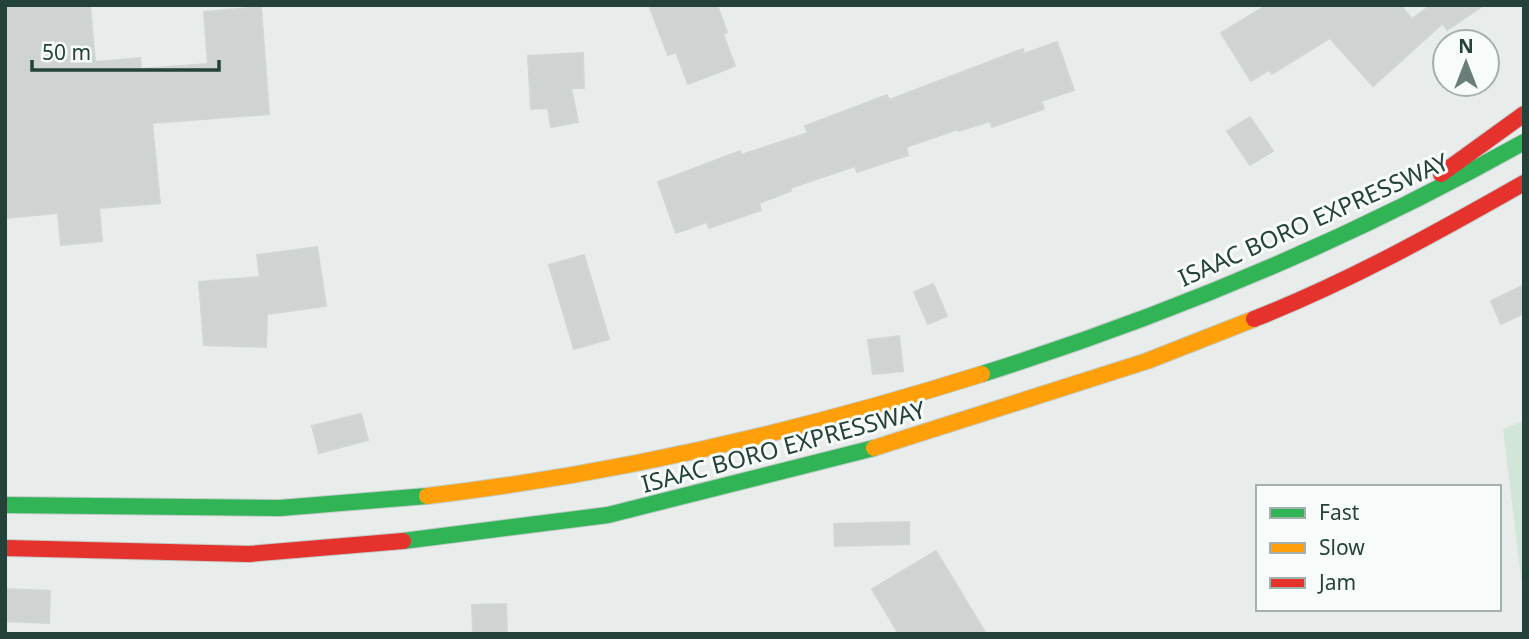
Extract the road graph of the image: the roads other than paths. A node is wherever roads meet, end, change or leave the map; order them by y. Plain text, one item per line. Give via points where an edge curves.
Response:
1 (1524, 114) edge
2 (1524, 142) edge
3 (1524, 183) edge
4 (1512, 209) dead end
5 (1390, 213) junction
6 (1425, 239) junction
7 (5, 505) edge
8 (5, 548) edge

1 - 5 main road
2 - 5 main road, ISAAC BORO EXPRESSWAY
3 - 6 main road, ISAAC BORO EXPRESSWAY
4 - 6 main road
5 - 7 main road, ISAAC BORO EXPRESSWAY via 1112,331 915,397 564,479 369,502 237,509
6 - 8 main road, ISAAC BORO EXPRESSWAY via 1317,294 1147,361 905,440 608,515 447,537 249,554

